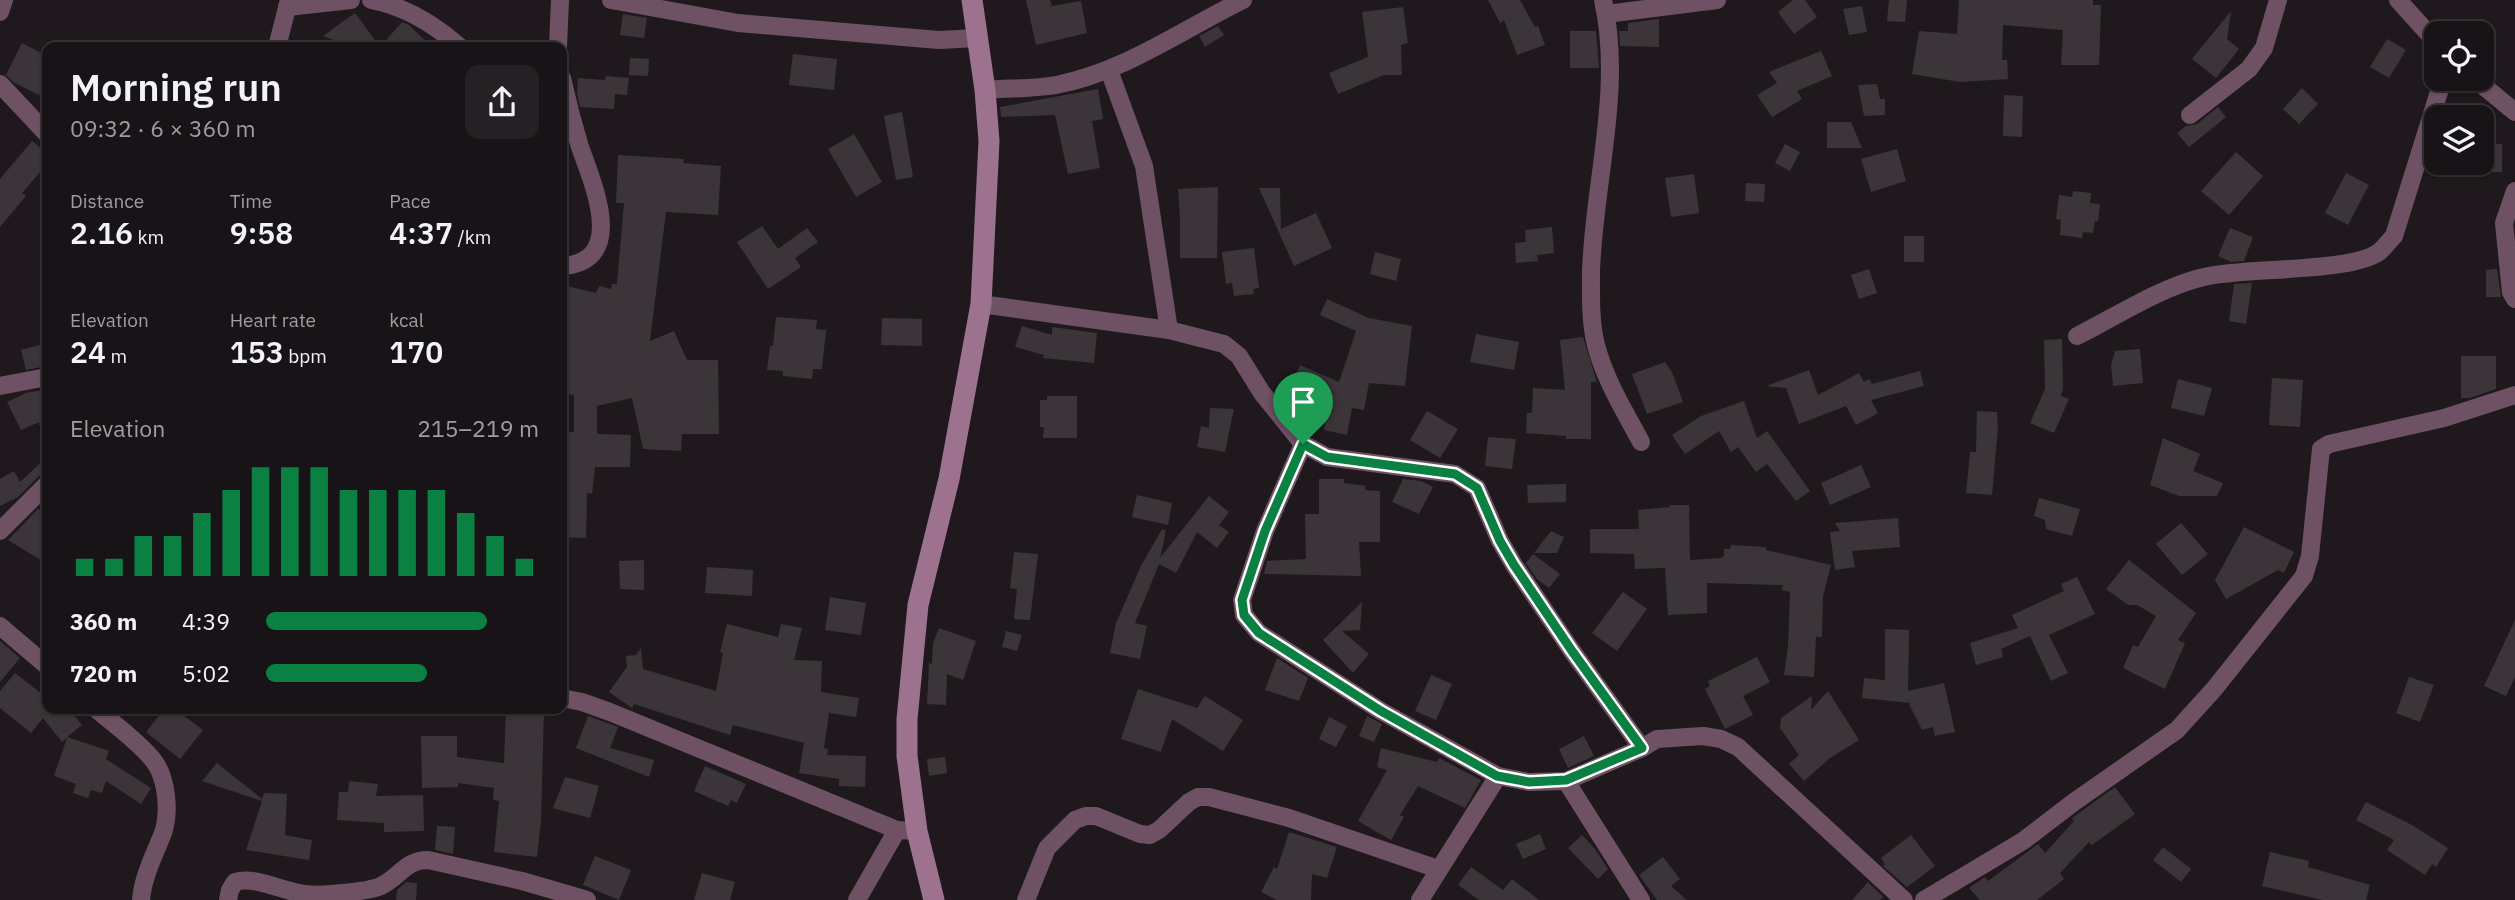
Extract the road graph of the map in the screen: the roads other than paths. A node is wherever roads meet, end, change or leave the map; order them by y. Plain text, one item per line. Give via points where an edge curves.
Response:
1 (4, 0) edge
2 (351, 0) edge
3 (371, 0) edge
4 (560, 0) edge
5 (611, 0) edge
6 (972, 0) edge
7 (1242, 0) edge
8 (1717, 0) edge
9 (2278, 0) edge
10 (2398, 0) edge
11 (288, 3) edge
12 (1605, 7) edge
13 (0, 12) edge
14 (2424, 29) edge
15 (978, 38) junction
16 (278, 42) edge
17 (453, 42) edge
18 (558, 42) edge
19 (1109, 70) junction
20 (0, 84) edge
21 (985, 90) junction
22 (2439, 91) edge
23 (2490, 91) edge
24 (567, 97) edge
25 (2515, 113) edge
26 (2190, 115) dead end
27 (42, 129) edge
28 (2515, 191) edge
29 (567, 265) edge
30 (2515, 299) edge
31 (981, 304) junction
32 (1169, 330) junction
33 (2077, 336) dead end
34 (42, 378) edge
35 (0, 386) edge
36 (2515, 395) edge
37 (1641, 442) dead end
38 (1303, 444) junction
39 (42, 489) edge
40 (0, 531) edge
41 (0, 626) edge
42 (42, 662) edge
43 (567, 699) edge
44 (102, 714) edge
45 (1642, 748) junction
46 (1497, 776) junction
47 (1566, 780) junction
48 (907, 830) junction
49 (1437, 869) junction
50 (141, 900) edge
51 (228, 900) edge
52 (587, 900) edge
53 (857, 900) edge
54 (934, 900) edge
55 (1026, 900) edge
56 (1420, 900) edge
57 (1641, 900) edge
58 (1904, 900) edge
59 (1924, 900) edge

1 - 13 street
2 - 11 street
3 - 17 street via 415,16
4 - 18 street
5 - 15 street via 738,23 939,40
6 - 15 street
7 - 19 street
8 - 12 street
9 - 26 street via 2264,48 2249,69
10 - 14 street
11 - 16 street
12 - 37 street via 1610,86 1595,210 1592,314 1605,374
15 - 21 street
19 - 21 street via 1055,85
19 - 32 street via 1144,166
20 - 27 street
21 - 31 street via 989,141
22 - 33 street via 2394,236 2379,252 2336,264 2202,277
23 - 25 street
24 - 29 street via 601,211 593,256
28 - 30 street via 2504,223
31 - 32 street
31 - 48 street via 949,479 918,605 907,719
32 - 38 street via 1224,344 1239,356
34 - 35 street
36 - 59 street via 2321,449 2304,576 2215,688 2177,730 2023,841
38 - 45 street via 1327,457 1455,474 1477,488 1514,565
38 - 46 street via 1265,531 1242,600 1244,615 1259,633 1381,711
39 - 40 street
41 - 42 street
43 - 48 street
44 - 50 street via 154,760 163,781 164,829 142,883
45 - 47 street
45 - 58 street via 1657,738 1703,737 1738,747
46 - 47 street via 1529,782
46 - 49 street
47 - 57 street
48 - 53 street
48 - 54 street
49 - 55 street via 1289,818 1198,797 1150,835 1096,816 1075,820 1047,848
49 - 56 street
51 - 52 street via 235,882 246,879 306,894 379,887 417,860 522,881

